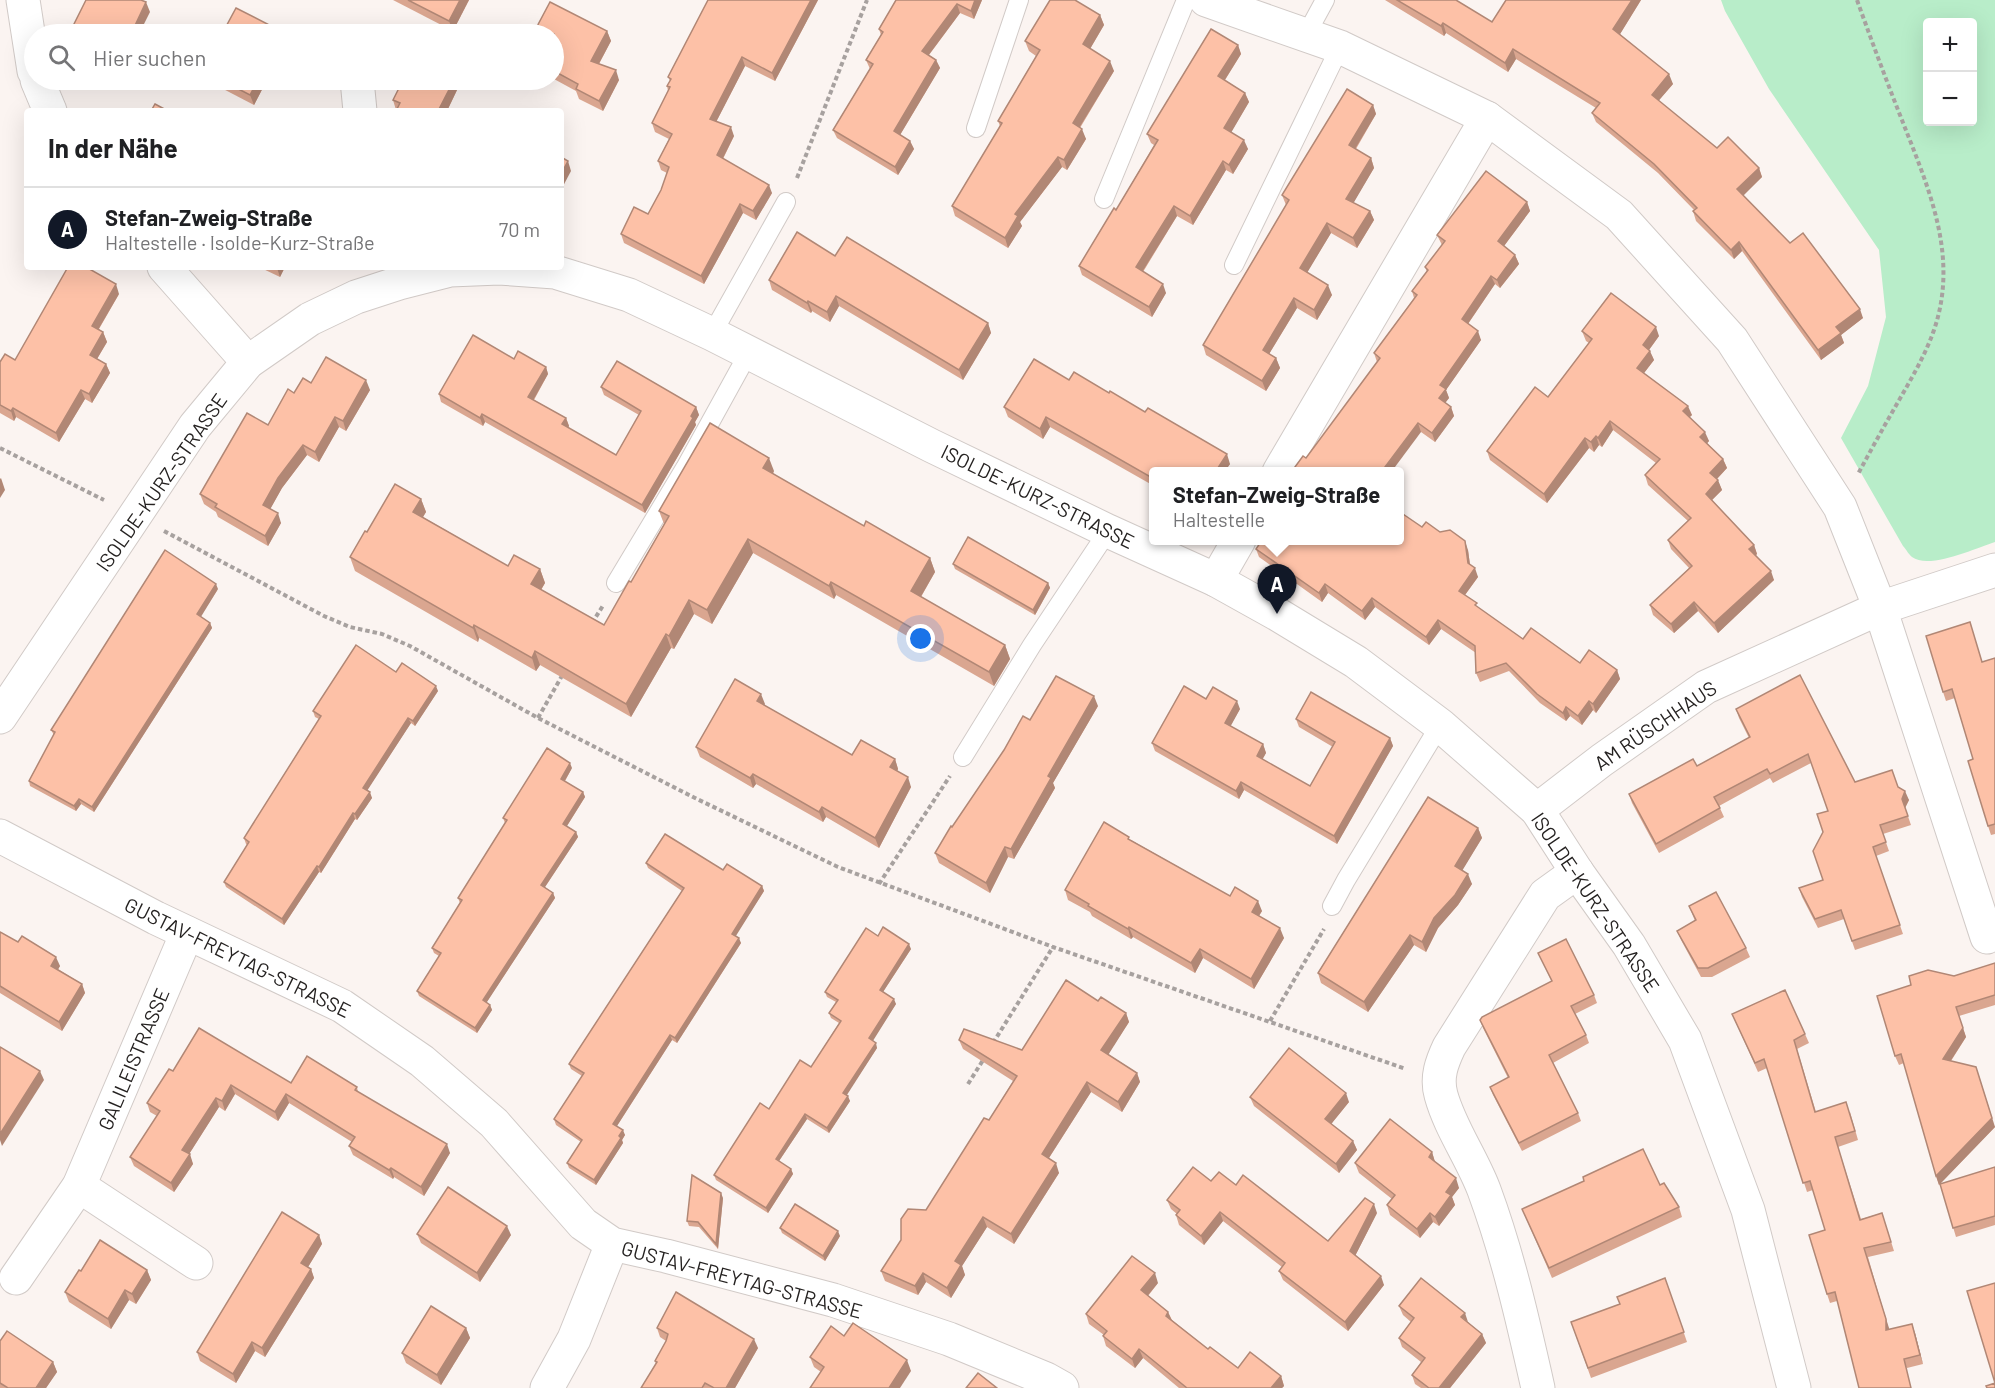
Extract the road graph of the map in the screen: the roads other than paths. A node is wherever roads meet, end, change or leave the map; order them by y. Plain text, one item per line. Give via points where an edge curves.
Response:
1 (23, 0) edge
2 (1019, 0) edge
3 (1186, 0) edge
4 (1206, 0) edge
5 (1325, 0) edge
6 (27, 24) edge
7 (1306, 35) junction
8 (1340, 47) junction
9 (42, 90) edge
10 (358, 90) edge
11 (49, 108) edge
12 (360, 108) edge
13 (1487, 118) junction
14 (976, 128) dead end
15 (1104, 199) dead end
16 (786, 202) road end
17 (1234, 266) dead end
18 (167, 270) edge
19 (450, 270) edge
20 (526, 270) edge
21 (397, 275) edge
22 (712, 334) junction
23 (749, 352) junction
24 (248, 362) junction
25 (1282, 467) edge
26 (1108, 531) junction
27 (1236, 545) edge
28 (1995, 570) edge
29 (1216, 580) junction
30 (616, 583) road end
31 (1880, 608) junction
32 (0, 717) edge
33 (1440, 725) junction
34 (963, 757) road end
35 (1537, 810) junction
36 (0, 836) edge
37 (1577, 872) junction
38 (1332, 906) road end
39 (187, 933) junction
40 (1987, 937) dead end
41 (78, 1186) junction
42 (612, 1244) junction
43 (196, 1263) dead end
44 (16, 1278) dead end
45 (547, 1388) edge
46 (1062, 1388) edge
47 (1538, 1388) edge
48 (1794, 1388) edge

1 - 6 street
2 - 14 lane
3 - 15 lane
4 - 7 street
5 - 7 lane
7 - 8 street
8 - 13 street
8 - 17 lane
9 - 11 street
10 - 12 street
13 - 25 street
13 - 31 street via 1619,215 1732,339 1840,507
16 - 22 lane
18 - 24 street
19 - 21 street, ISOLDE-KURZ-STRASSE
20 - 22 street, ISOLDE-KURZ-STRASSE via 555,272 628,295
21 - 24 street, ISOLDE-KURZ-STRASSE via 310,319
22 - 23 street, ISOLDE-KURZ-STRASSE
23 - 26 street, ISOLDE-KURZ-STRASSE
23 - 30 lane
24 - 32 street, ISOLDE-KURZ-STRASSE via 195,426
26 - 29 street, ISOLDE-KURZ-STRASSE
26 - 34 lane
27 - 29 street
28 - 31 street, AM RÜSCHHAUS
29 - 33 street, ISOLDE-KURZ-STRASSE via 1356,662
31 - 35 street, AM RÜSCHHAUS via 1706,687
31 - 40 street
33 - 35 street, ISOLDE-KURZ-STRASSE
33 - 38 lane
35 - 37 street, ISOLDE-KURZ-STRASSE
36 - 39 street, GUSTAV-FREYTAG-STRASSE
37 - 47 street via 1545,895 1449,1047 1438,1081 1448,1114 1487,1200 1515,1287
37 - 48 street, ISOLDE-KURZ-STRASSE via 1629,945 1685,1040 1748,1210
39 - 41 street, GALILEISTRASSE
39 - 42 street, GUSTAV-FREYTAG-STRASSE via 342,1006 422,1061 494,1124 583,1224
41 - 43 street
41 - 44 street, GALILEISTRASSE
42 - 45 street via 574,1339
42 - 46 street, GUSTAV-FREYTAG-STRASSE via 833,1300 949,1339

